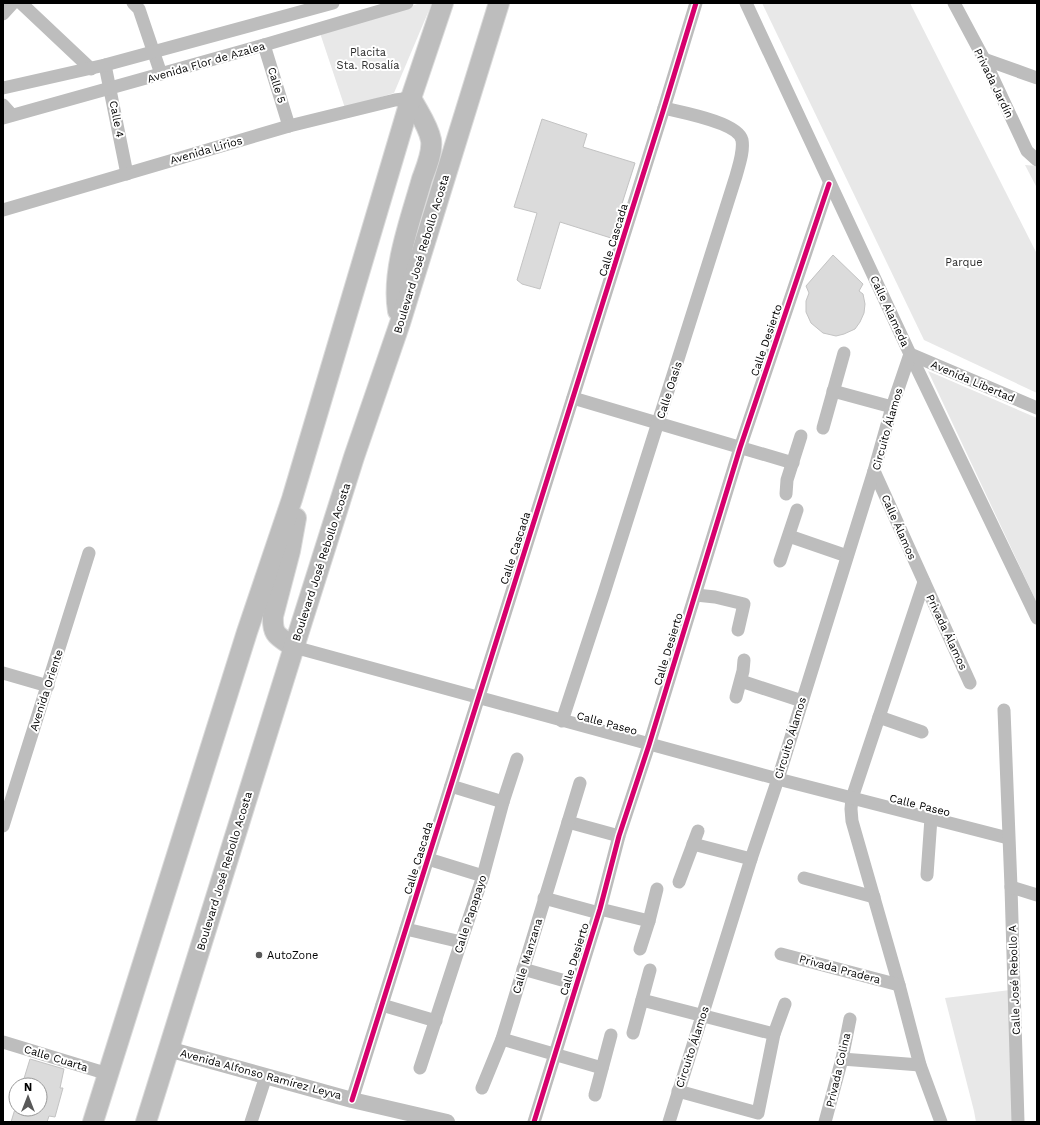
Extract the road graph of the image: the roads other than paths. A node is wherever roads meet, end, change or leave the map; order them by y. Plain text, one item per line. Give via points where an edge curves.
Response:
1 (13, 3) edge
2 (21, 3) edge
3 (333, 3) edge
4 (407, 3) edge
5 (443, 3) edge
6 (499, 3) edge
7 (696, 3) edge
8 (746, 3) edge
9 (954, 3) edge
10 (137, 5) edge
11 (3, 14) edge
12 (264, 45) junction
13 (154, 53) junction
14 (984, 59) junction
15 (106, 65) junction
16 (91, 69) junction
17 (160, 74) junction
18 (1037, 78) edge
19 (3, 88) edge
20 (110, 88) junction
21 (411, 98) junction
22 (3, 105) edge
23 (664, 108) junction
24 (8, 116) edge
25 (289, 126) junction
26 (1037, 160) edge
27 (127, 174) junction
28 (830, 184) junction
29 (3, 210) edge
30 (400, 323) junction
31 (844, 353) dead end
32 (910, 354) junction
33 (833, 391) junction
34 (573, 398) junction
35 (892, 407) junction
36 (1037, 408) edge
37 (658, 424) junction
38 (824, 428) dead end
39 (801, 436) dead end
40 (740, 448) junction
41 (792, 463) junction
42 (874, 471) junction
43 (786, 494) dead end
44 (292, 499) junction
45 (797, 510) dead end
46 (789, 536) junction
47 (89, 553) dead end
48 (847, 556) junction
49 (780, 561) dead end
50 (924, 582) junction
51 (696, 595) junction
52 (1037, 618) edge
53 (738, 630) dead end
54 (294, 647) junction
55 (744, 660) dead end
56 (3, 673) edge
57 (741, 681) junction
58 (970, 683) dead end
59 (48, 686) junction
60 (479, 697) junction
61 (736, 697) dead end
62 (802, 701) junction
63 (1004, 710) dead end
64 (879, 717) junction
65 (562, 721) junction
66 (922, 732) dead end
67 (649, 745) junction
68 (516, 759) dead end
69 (778, 779) junction
70 (580, 783) dead end
71 (451, 786) junction
72 (852, 798) junction
73 (503, 802) junction
74 (931, 818) junction
75 (568, 822) junction
76 (3, 826) edge
77 (698, 831) dead end
78 (619, 836) junction
79 (1008, 838) junction
80 (693, 844) junction
81 (428, 859) junction
82 (750, 859) junction
83 (927, 875) dead end
84 (483, 876) junction
85 (804, 878) dead end
86 (679, 882) dead end
87 (1011, 888) junction
88 (657, 889) dead end
89 (1037, 895) edge
90 (874, 897) junction
91 (544, 898) junction
92 (599, 911) junction
93 (649, 921) junction
94 (406, 929) junction
95 (461, 942) junction
96 (640, 949) dead end
97 (781, 954) dead end
98 (523, 969) junction
99 (650, 970) dead end
100 (576, 984) junction
101 (899, 985) junction
102 (642, 1000) junction
103 (785, 1004) dead end
104 (382, 1005) junction
105 (702, 1015) junction
106 (850, 1019) dead end
107 (436, 1021) junction
108 (632, 1033) dead end
109 (774, 1034) junction
110 (611, 1035) dead end
111 (502, 1039) junction
112 (3, 1042) edge
113 (168, 1049) junction
114 (555, 1055) junction
115 (842, 1058) junction
116 (920, 1065) junction
117 (420, 1068) dead end
118 (602, 1068) junction
119 (108, 1074) junction
120 (266, 1076) junction
121 (482, 1088) dead end
122 (678, 1091) junction
123 (594, 1095) dead end
124 (352, 1100) junction
125 (93, 1122) edge
126 (146, 1122) edge
127 (251, 1122) edge
128 (447, 1122) edge
129 (534, 1122) edge
130 (669, 1122) edge
131 (825, 1122) edge
132 (941, 1122) edge
133 (1018, 1122) edge

1 - 11 street
2 - 16 street
3 - 13 street, Avenida Flor de Azalea
4 - 12 street, Avenida Flor de Azalea
5 - 21 main road
6 - 30 main road, Boulevard José Rebollo Acosta
7 - 23 street, Calle Cascada
8 - 28 street, Calle Alameda
9 - 14 street, Privada Jardín
10 - 13 street
12 - 17 street, Avenida Flor de Azalea
12 - 25 street, Calle 5
13 - 15 street, Avenida Flor de Azalea
13 - 17 street
14 - 18 street
14 - 26 street, Privada Jardín via 1027,151
15 - 16 street, Avenida Flor de Azalea
15 - 20 street, Calle 4
16 - 19 street, Avenida Flor de Azalea
17 - 20 street, Avenida Flor de Azalea
20 - 24 street, Avenida Flor de Azalea
20 - 27 street, Calle 4
21 - 25 street, Avenida Lirios
21 - 30 main road via 426,125 431,145 400,260 396,302
21 - 44 main road
22 - 24 street
23 - 34 street, Calle Cascada
23 - 37 street, Calle Oasis via 714,120 729,127 742,138 742,147 736,176
25 - 27 street, Avenida Lirios
27 - 29 street, Avenida Lirios
28 - 32 street, Calle Alameda
28 - 40 street, Calle Desierto
30 - 54 main road, Boulevard José Rebollo Acosta via 354,457
31 - 33 street
32 - 35 street, Circuito Álamos
32 - 36 street, Avenida Libertad
32 - 52 street, Calle Alameda
33 - 35 street
33 - 38 street
34 - 37 street
34 - 60 street, Calle Cascada
35 - 42 street, Circuito Álamos
37 - 40 street
37 - 65 street, Calle Oasis
39 - 41 street
40 - 41 street
40 - 51 street, Calle Desierto
41 - 43 street
42 - 48 street, Circuito Álamos
42 - 50 street, Calle Álamos
44 - 54 main road via 296,517 294,531 273,616 273,626 275,633
44 - 119 main road via 245,639
45 - 46 street
46 - 48 street
46 - 49 street
47 - 59 street, Avenida Oriente
48 - 62 street, Circuito Álamos
50 - 58 street, Privada Álamos
50 - 64 street
51 - 53 street via 744,604
51 - 67 street, Calle Desierto
54 - 60 street, Calle Paseo
54 - 113 main road, Boulevard José Rebollo Acosta
55 - 57 street
56 - 59 street
57 - 61 street
57 - 62 street
59 - 76 street, Avenida Oriente
60 - 65 street, Calle Paseo
60 - 71 street, Calle Cascada
62 - 69 street, Circuito Álamos
63 - 79 street, Calle José Rebollo A
64 - 66 street
64 - 72 street
65 - 67 street, Calle Paseo
67 - 69 street, Calle Paseo
67 - 78 street, Calle Desierto
68 - 73 street, Calle Papapayo
69 - 72 street, Calle Paseo
69 - 82 street, Circuito Álamos
70 - 75 street, Calle Manzana
71 - 73 street
71 - 81 street, Calle Cascada
72 - 74 street, Calle Paseo
72 - 90 street via 852,821
73 - 84 street, Calle Papapayo
74 - 79 street, Calle Paseo
74 - 83 street
75 - 78 street
75 - 91 street, Calle Manzana
77 - 80 street
78 - 92 street, Calle Desierto
79 - 87 street, Calle José Rebollo A
80 - 82 street
80 - 86 street
81 - 84 street
81 - 94 street, Calle Cascada
82 - 105 street, Circuito Álamos
84 - 95 street, Calle Papapayo
85 - 90 street
87 - 89 street
87 - 133 street, Calle José Rebollo A
88 - 93 street
90 - 101 street
91 - 92 street
91 - 98 street, Calle Manzana
92 - 93 street
92 - 100 street, Calle Desierto
93 - 96 street
94 - 95 street
94 - 104 street, Calle Cascada
95 - 107 street, Calle Papapayo
97 - 101 street, Privada Pradera
98 - 100 street
98 - 111 street, Calle Manzana
99 - 102 street
100 - 114 street, Calle Desierto
101 - 116 street
102 - 105 street
102 - 108 street
103 - 109 street
104 - 107 street
104 - 124 street, Calle Cascada
105 - 109 street
105 - 122 street, Circuito Álamos
106 - 115 street, Privada Colina
107 - 117 street, Calle Papapayo
109 - 122 street via 758,1113
110 - 118 street
111 - 114 street
111 - 121 street, Calle Manzana
112 - 119 street, Calle Cuarta
113 - 120 street, Avenida Alfonso Ramírez Leyva
113 - 126 main road, Boulevard José Rebollo Acosta
114 - 118 street
114 - 129 street, Calle Desierto
115 - 116 street
115 - 131 street, Privada Colina
116 - 132 street
118 - 123 street
119 - 125 main road
120 - 124 street, Avenida Alfonso Ramírez Leyva
120 - 127 street
122 - 130 street, Circuito Álamos
124 - 128 street, Avenida Alfonso Ramírez Leyva

